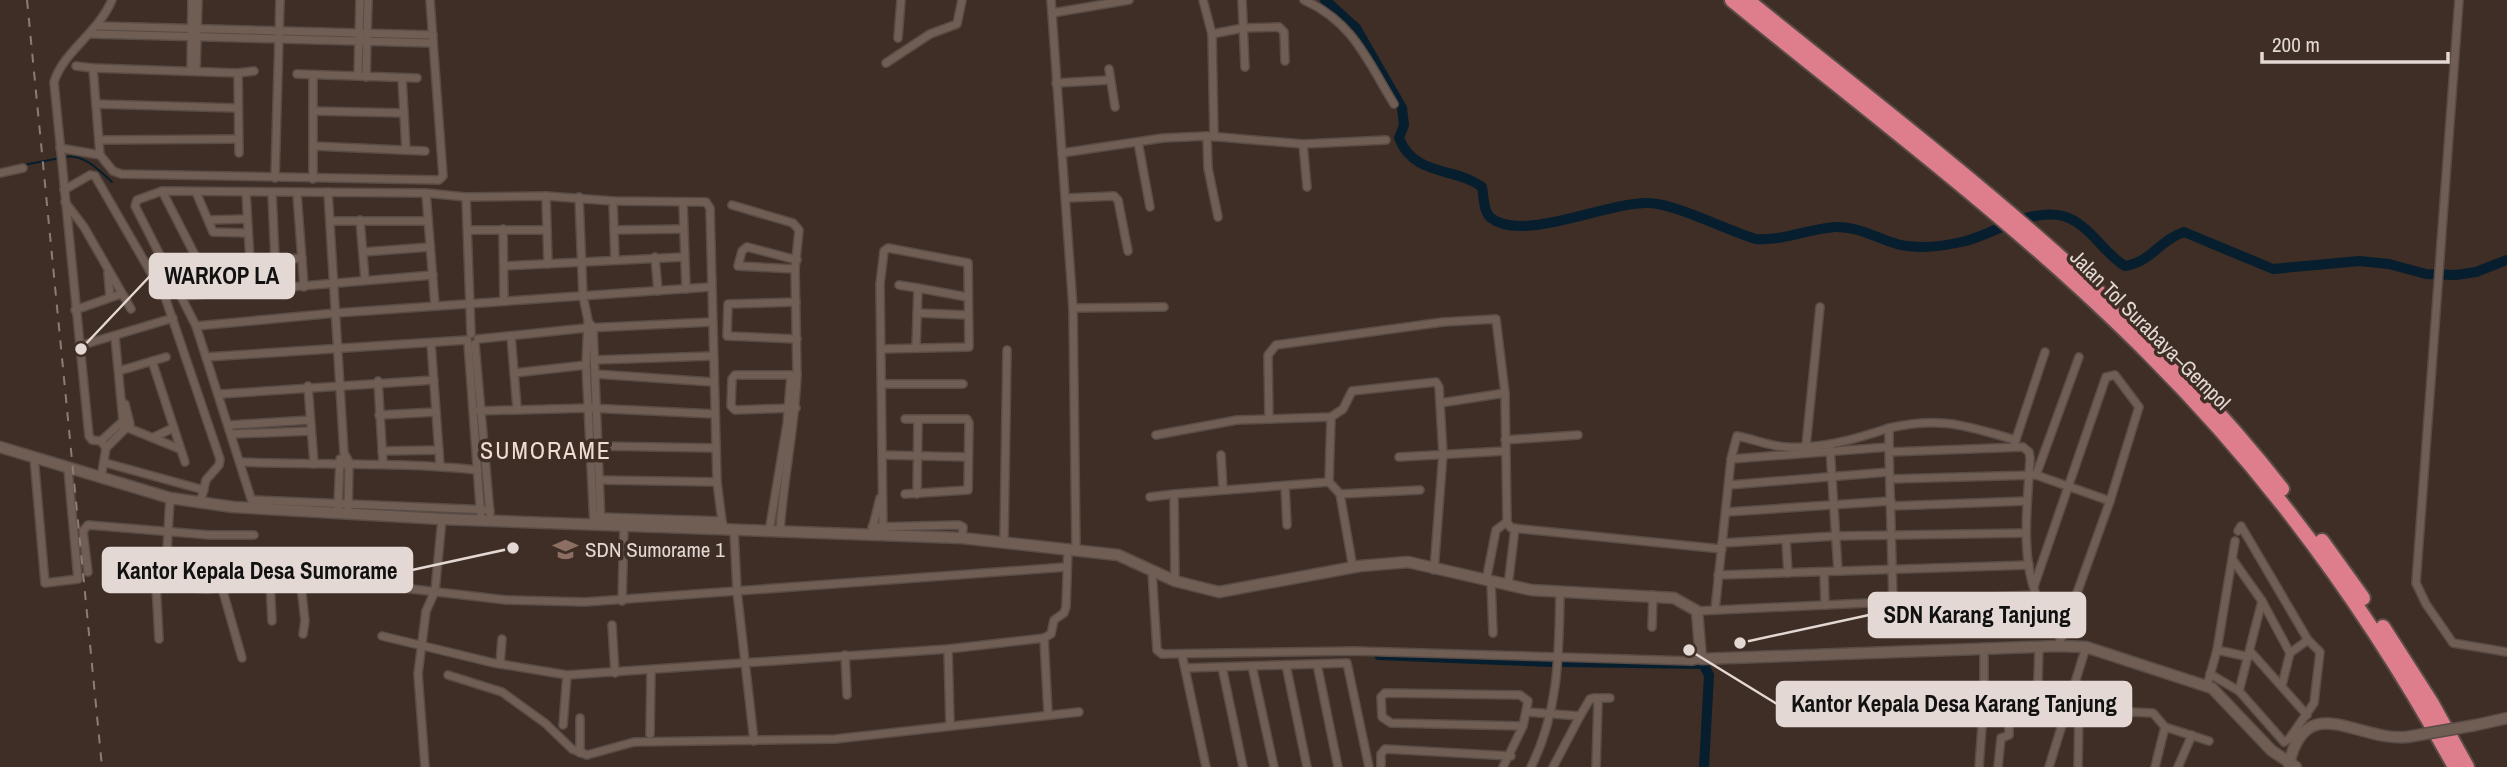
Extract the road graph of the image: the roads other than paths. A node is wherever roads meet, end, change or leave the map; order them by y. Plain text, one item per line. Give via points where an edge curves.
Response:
1 (112, 0) edge
2 (192, 0) edge
3 (198, 0) edge
4 (280, 0) edge
5 (360, 0) edge
6 (368, 0) edge
7 (430, 0) edge
8 (901, 0) edge
9 (962, 0) edge
10 (1051, 0) edge
11 (1129, 0) edge
12 (1203, 0) edge
13 (1241, 0) edge
14 (1304, 0) edge
15 (1731, 0) edge
16 (1747, 0) edge
17 (2459, 0) edge
18 (1052, 13) junction
19 (99, 26) junction
20 (1243, 28) junction
21 (194, 33) junction
22 (92, 34) junction
23 (1212, 34) junction
24 (280, 35) junction
25 (363, 37) junction
26 (898, 38) dead end
27 (433, 39) junction
28 (1285, 61) dead end
29 (886, 63) dead end
30 (76, 65) dead end
31 (1245, 67) dead end
32 (93, 68) junction
33 (1109, 69) dead end
34 (193, 71) junction
35 (254, 71) dead end
36 (238, 73) junction
37 (297, 74) dead end
38 (313, 75) junction
39 (362, 76) junction
40 (402, 78) junction
41 (417, 78) dead end
42 (1110, 79) junction
43 (1056, 83) junction
44 (96, 104) junction
45 (1394, 104) dead end
46 (1115, 107) dead end
47 (237, 108) junction
48 (313, 111) junction
49 (404, 113) junction
50 (1211, 137) junction
51 (99, 139) junction
52 (237, 139) junction
53 (1386, 140) dead end
54 (1138, 142) junction
55 (1303, 144) junction
56 (313, 146) junction
57 (406, 150) junction
58 (425, 150) dead end
59 (60, 151) junction
60 (239, 153) dead end
61 (1062, 153) junction
62 (100, 155) junction
63 (23, 168) dead end
64 (0, 173) edge
65 (275, 178) junction
66 (313, 179) junction
67 (1307, 187) dead end
68 (64, 190) junction
69 (162, 191) junction
70 (196, 192) junction
71 (246, 192) junction
72 (328, 192) junction
73 (272, 193) junction
74 (426, 193) junction
75 (297, 194) junction
76 (545, 196) junction
77 (466, 197) junction
78 (579, 197) junction
79 (1067, 198) junction
80 (65, 201) junction
81 (613, 201) junction
82 (683, 202) junction
83 (732, 205) dead end
84 (1150, 206) dead end
85 (2001, 212) junction
86 (1217, 217) dead end
87 (247, 219) junction
88 (209, 220) junction
89 (360, 220) junction
90 (330, 221) junction
91 (428, 221) junction
92 (503, 229) junction
93 (683, 229) junction
94 (468, 230) junction
95 (547, 230) junction
96 (614, 230) junction
97 (248, 233) junction
98 (2027, 234) junction
99 (430, 247) junction
100 (1128, 251) dead end
101 (363, 252) junction
102 (655, 257) junction
103 (684, 257) junction
104 (302, 258) junction
105 (275, 260) junction
106 (615, 260) junction
107 (797, 260) junction
108 (250, 261) junction
109 (581, 262) junction
110 (548, 264) junction
111 (200, 265) junction
112 (503, 266) junction
113 (107, 267) junction
114 (168, 267) junction
115 (795, 270) junction
116 (433, 275) junction
117 (365, 279) junction
118 (334, 283) junction
119 (899, 285) dead end
120 (304, 287) junction
121 (710, 287) junction
122 (918, 288) junction
123 (686, 289) junction
124 (658, 291) junction
125 (121, 294) junction
126 (182, 296) junction
127 (583, 296) junction
128 (110, 297) junction
129 (967, 297) junction
130 (504, 301) junction
131 (796, 302) junction
132 (471, 303) junction
133 (435, 306) junction
134 (1164, 307) dead end
135 (1819, 307) dead end
136 (1073, 308) junction
137 (131, 309) dead end
138 (75, 310) junction
139 (336, 313) junction
140 (917, 313) junction
141 (968, 315) junction
142 (173, 318) junction
143 (711, 322) junction
144 (589, 325) junction
145 (196, 326) junction
146 (511, 336) junction
147 (115, 337) junction
148 (797, 339) junction
149 (472, 340) junction
150 (431, 343) junction
151 (881, 345) junction
152 (79, 346) junction
153 (338, 348) junction
154 (916, 348) junction
155 (1007, 350) dead end
156 (2045, 352) dead end
157 (712, 356) junction
158 (166, 357) dead end
159 (206, 357) junction
160 (2079, 357) dead end
161 (594, 359) junction
162 (152, 361) junction
163 (586, 365) junction
164 (119, 371) junction
165 (514, 373) junction
166 (595, 374) junction
167 (794, 375) junction
168 (434, 380) junction
169 (378, 381) junction
170 (713, 382) junction
171 (962, 383) dead end
172 (341, 384) junction
173 (883, 384) junction
174 (308, 386) junction
175 (1505, 393) junction
176 (220, 394) junction
177 (1440, 403) junction
178 (517, 408) junction
179 (592, 408) junction
180 (792, 408) junction
181 (479, 411) junction
182 (436, 412) junction
183 (715, 414) junction
184 (379, 415) junction
185 (1331, 417) junction
186 (905, 419) dead end
187 (918, 419) junction
188 (1269, 419) junction
189 (310, 420) junction
190 (230, 425) junction
191 (124, 427) junction
192 (173, 428) junction
193 (1889, 428) junction
194 (311, 432) junction
195 (232, 434) junction
196 (1156, 435) dead end
197 (1578, 435) dead end
198 (154, 436) junction
199 (1505, 440) junction
200 (104, 444) junction
201 (2014, 444) junction
202 (597, 446) junction
203 (1805, 446) junction
204 (0, 447) edge
205 (1830, 447) junction
206 (716, 448) junction
207 (180, 449) junction
208 (1889, 449) junction
209 (439, 450) junction
210 (382, 451) junction
211 (1505, 451) junction
212 (344, 453) junction
213 (1443, 454) junction
214 (883, 455) junction
215 (1220, 455) dead end
216 (917, 456) junction
217 (34, 457) junction
218 (968, 457) junction
219 (1399, 457) dead end
220 (1731, 459) junction
221 (185, 462) dead end
222 (242, 462) junction
223 (349, 462) junction
224 (106, 463) junction
225 (339, 463) junction
226 (383, 463) junction
227 (314, 464) junction
228 (440, 466) junction
229 (68, 469) junction
230 (478, 470) junction
231 (1889, 475) junction
232 (2032, 475) junction
233 (1834, 477) junction
234 (101, 478) junction
235 (600, 480) junction
236 (717, 482) junction
237 (1329, 482) junction
238 (1728, 485) junction
239 (1284, 486) junction
240 (2068, 488) junction
241 (204, 490) junction
242 (1223, 490) junction
243 (1420, 490) dead end
244 (905, 494) dead end
245 (917, 494) junction
246 (1174, 494) junction
247 (1340, 494) junction
248 (880, 497) junction
249 (1150, 497) dead end
250 (170, 498) junction
251 (2027, 501) junction
252 (2110, 501) junction
253 (1891, 503) junction
254 (200, 504) junction
255 (251, 506) junction
256 (1835, 506) junction
257 (343, 508) junction
258 (1727, 512) junction
259 (485, 514) junction
260 (442, 519) junction
261 (598, 521) junction
262 (1507, 522) junction
263 (723, 525) junction
264 (1287, 525) dead end
265 (624, 526) junction
266 (1515, 528) junction
267 (734, 530) junction
268 (872, 531) junction
269 (883, 531) junction
270 (2238, 531) dead end
271 (775, 532) junction
272 (169, 533) junction
273 (2026, 533) junction
274 (254, 535) dead end
275 (1836, 536) junction
276 (1892, 536) junction
277 (1786, 540) junction
278 (2235, 541) dead end
279 (1004, 542) junction
280 (1722, 546) junction
281 (1072, 548) junction
282 (2233, 559) junction
283 (2029, 565) junction
284 (1066, 567) junction
285 (1353, 568) junction
286 (1892, 568) junction
287 (1434, 570) junction
288 (1152, 571) junction
289 (1838, 571) junction
290 (88, 572) dead end
291 (1824, 572) junction
292 (1788, 573) junction
293 (1718, 575) junction
294 (304, 577) junction
295 (1175, 581) junction
296 (270, 582) junction
297 (1488, 582) junction
298 (132, 583) dead end
299 (156, 585) junction
300 (165, 586) junction
301 (2034, 586) junction
302 (1508, 587) junction
303 (222, 589) junction
304 (435, 591) junction
305 (737, 591) junction
306 (1560, 592) junction
307 (1653, 595) junction
308 (2036, 595) junction
309 (622, 601) junction
310 (2262, 601) junction
311 (1893, 602) junction
312 (1825, 605) junction
313 (1715, 610) junction
314 (1697, 611) junction
315 (272, 621) dead end
316 (612, 625) dead end
317 (1652, 627) dead end
318 (303, 634) dead end
319 (1493, 634) dead end
320 (382, 636) dead end
321 (1044, 638) junction
322 (159, 639) dead end
323 (502, 639) dead end
324 (2308, 640) junction
325 (2060, 641) junction
326 (421, 645) junction
327 (2039, 647) junction
328 (2086, 647) junction
329 (948, 649) junction
330 (2217, 650) junction
331 (1984, 651) junction
332 (2507, 652) edge
333 (2290, 653) junction
334 (2250, 654) junction
335 (845, 655) junction
336 (1559, 657) junction
337 (242, 658) dead end
338 (1701, 659) junction
339 (1183, 661) junction
340 (746, 662) junction
341 (500, 664) junction
342 (1317, 664) junction
343 (1286, 665) junction
344 (1252, 666) junction
345 (1222, 667) junction
346 (651, 670) junction
347 (615, 673) junction
348 (2210, 674) junction
349 (448, 675) dead end
350 (567, 675) junction
351 (2282, 685) junction
352 (2207, 686) junction
353 (2239, 691) junction
354 (847, 695) dead end
355 (1595, 698) junction
356 (1610, 698) dead end
357 (1984, 699) junction
358 (2037, 708) junction
359 (2068, 708) junction
360 (2079, 708) junction
361 (1079, 712) dead end
362 (1527, 712) junction
363 (1048, 713) junction
364 (1550, 715) junction
365 (2009, 715) junction
366 (2307, 715) junction
367 (1580, 716) junction
368 (580, 718) dead end
369 (2507, 718) edge
370 (950, 724) junction
371 (563, 725) dead end
372 (1522, 726) junction
373 (2165, 727) junction
374 (650, 734) dead end
375 (2192, 734) junction
376 (754, 741) junction
377 (2209, 741) dead end
378 (580, 753) junction
379 (1511, 756) junction
380 (2291, 766) edge
381 (425, 767) edge
382 (1206, 767) edge
383 (1243, 767) edge
384 (1274, 767) edge
385 (1307, 767) edge
386 (1338, 767) edge
387 (1369, 767) edge
388 (1381, 767) edge
389 (1503, 767) edge
390 (1531, 767) edge
391 (1553, 767) edge
392 (1596, 767) edge
393 (1979, 767) edge
394 (1998, 767) edge
395 (2049, 767) edge
396 (2078, 767) edge
397 (2155, 767) edge
398 (2178, 767) edge
399 (2455, 767) edge
400 (2467, 767) edge

1 - 19 street
2 - 21 street
3 - 21 street
4 - 24 street
5 - 25 street
6 - 25 street
7 - 27 street
8 - 26 street
9 - 29 street via 957,24 930,34
10 - 18 street
11 - 18 street
12 - 23 street
13 - 20 street
14 - 45 street via 1329,11 1343,24
15 - 85 highway, Jalan Tol Surabaya–Gempol
16 - 85 highway, Jalan Tol Surabaya–Gempol
17 - 332 street via 2416,585 2453,643
18 - 43 street
19 - 21 street
19 - 22 street
20 - 23 street
20 - 28 street via 1281,28
20 - 31 street
21 - 22 street
21 - 24 street
21 - 34 street
22 - 59 street via 61,66 54,82
23 - 50 street
24 - 25 street
24 - 65 street
25 - 27 street
25 - 39 street
27 - 66 street via 442,178
30 - 32 street
32 - 34 street
32 - 44 street
33 - 42 street
34 - 36 street
35 - 36 street
36 - 47 street
37 - 38 street
38 - 39 street
38 - 48 street
39 - 40 street
40 - 41 street
40 - 49 street
42 - 43 street
42 - 46 street
43 - 61 street
44 - 47 street
44 - 51 street
47 - 52 street
48 - 49 street
48 - 56 street
49 - 57 street
50 - 54 street
50 - 55 street
50 - 86 street via 1208,168
51 - 52 street
51 - 62 street
52 - 60 street
53 - 55 street
54 - 61 street
54 - 84 street
55 - 67 street
56 - 57 street
56 - 66 street
57 - 58 street
59 - 62 street
59 - 68 street
61 - 79 street
62 - 65 street via 121,174
63 - 64 street
65 - 66 street
68 - 80 street
68 - 142 street via 95,176
69 - 70 street
69 - 111 street
69 - 114 street via 137,200 135,205
70 - 71 street
70 - 88 street
71 - 73 street
71 - 87 street
72 - 74 street
72 - 75 street
72 - 90 street
73 - 75 street
73 - 105 street
74 - 77 street
74 - 91 street
75 - 104 street
76 - 77 street
76 - 78 street
76 - 95 street
77 - 94 street
78 - 81 street
78 - 109 street
79 - 100 street via 1114,196
79 - 136 street
80 - 113 street
80 - 138 street
81 - 82 street
81 - 96 street
82 - 93 street
82 - 121 street via 704,201 710,206
83 - 107 street via 797,225
85 - 98 highway, Jalan Tol Surabaya–Gempol
87 - 88 street
87 - 97 street
88 - 97 street via 215,233
89 - 90 street
89 - 91 street
89 - 101 street
90 - 118 street
91 - 99 street
92 - 94 street
92 - 95 street
92 - 112 street
93 - 96 street
93 - 103 street
94 - 132 street
95 - 110 street
96 - 106 street
97 - 108 street
98 - 399 highway, Jalan Tol Surabaya–Gempol via 2150,355 2270,489 2375,631
98 - 400 highway, Jalan Tol Surabaya–Gempol via 2165,354 2261,462 2338,560 2394,643
99 - 101 street
99 - 116 street
101 - 117 street
102 - 103 street
102 - 106 street
102 - 124 street
103 - 123 street
104 - 105 street
104 - 120 street
105 - 108 street
106 - 109 street
107 - 115 street
107 - 115 street via 747,247 738,267
108 - 111 street
109 - 110 street
109 - 127 street
110 - 112 street
111 - 114 street
112 - 130 street
113 - 125 street
113 - 128 street
114 - 126 street
115 - 131 street
116 - 117 street
116 - 133 street
117 - 118 street
118 - 120 street
118 - 139 street
119 - 122 street
120 - 126 street
121 - 123 street
121 - 143 street
122 - 129 street
122 - 140 street
123 - 124 street
124 - 127 street
125 - 128 street
125 - 137 street
126 - 145 street
127 - 130 street
127 - 144 street
128 - 138 street
129 - 141 street
129 - 151 street via 968,263 888,248 880,284
130 - 132 street
131 - 148 street
131 - 148 street via 728,304 727,337
132 - 133 street
132 - 149 street
133 - 139 street
134 - 136 street
135 - 203 street
136 - 281 street
138 - 152 street
139 - 145 street
139 - 153 street
140 - 141 street
140 - 154 street
141 - 154 street via 967,349
142 - 147 street
142 - 241 street via 219,459
143 - 144 street
143 - 157 street
144 - 146 street
144 - 161 street
144 - 163 street
145 - 159 street
146 - 149 street
146 - 165 street
147 - 152 street
147 - 164 street
148 - 167 street
149 - 150 street
149 - 181 street
150 - 153 street
150 - 168 street
151 - 154 street
151 - 173 street
152 - 200 street via 89,436
153 - 159 street
153 - 172 street
155 - 279 street
156 - 201 street
157 - 161 street
157 - 170 street
158 - 162 street
159 - 176 street
160 - 232 street
161 - 166 street
162 - 164 street
162 - 192 street
163 - 165 street
163 - 179 street
164 - 191 street via 130,420
165 - 178 street
166 - 170 street
166 - 179 street
167 - 180 street
167 - 180 street via 735,375 732,379 731,406 736,410
168 - 169 street
168 - 182 street
169 - 172 street
169 - 184 street
170 - 183 street
171 - 173 street
172 - 174 street
172 - 212 street
173 - 214 street
174 - 176 street
174 - 189 street
175 - 177 street
175 - 188 street via 1496,318 1443,322 1276,345 1268,352
175 - 199 street
176 - 190 street
177 - 185 street via 1436,382 1409,382 1352,391 1343,409
177 - 213 street
178 - 179 street
178 - 181 street
179 - 183 street
179 - 202 street
179 - 261 street
180 - 271 street
181 - 230 street
181 - 259 street
182 - 184 street
182 - 209 street
183 - 206 street
184 - 210 street
185 - 188 street
185 - 237 street
186 - 187 street
187 - 216 street
187 - 218 street via 967,419
188 - 196 street via 1203,424
189 - 190 street
189 - 194 street
190 - 195 street
191 - 198 street
191 - 200 street
192 - 198 street
192 - 207 street
193 - 201 street via 1930,420 1954,422
193 - 205 street
193 - 208 street
194 - 195 street
194 - 227 street
195 - 222 street
197 - 199 street
198 - 207 street
199 - 211 street
200 - 224 street
201 - 208 street
201 - 232 street via 2029,452
202 - 206 street
202 - 235 street
203 - 205 street
203 - 220 street via 1786,447 1737,436
204 - 217 street
205 - 208 street
205 - 220 street
205 - 233 street
206 - 236 street
207 - 221 street
208 - 231 street
209 - 210 street
209 - 228 street
210 - 226 street
211 - 213 street
211 - 262 street
212 - 223 street
212 - 225 street
213 - 219 street
213 - 287 street
214 - 216 street
214 - 248 street
215 - 242 street
216 - 218 street
216 - 245 street
217 - 229 street
217 - 229 street via 45,583 78,579
218 - 245 street via 966,491
220 - 238 street
222 - 227 street
222 - 255 street
223 - 225 street
223 - 226 street
223 - 257 street
224 - 234 street
224 - 241 street
225 - 227 street
225 - 257 street
226 - 228 street
228 - 230 street
229 - 234 street
230 - 259 street
231 - 232 street
231 - 233 street
231 - 253 street
232 - 240 street
232 - 251 street
233 - 238 street
233 - 256 street
234 - 250 street
235 - 236 street
235 - 261 street
236 - 263 street
237 - 239 street
237 - 247 street
238 - 258 street
239 - 242 street
239 - 264 street
240 - 252 street
240 - 252 street via 2106,377 2115,375 2138,407
240 - 301 street
241 - 254 street
242 - 246 street
243 - 247 street
244 - 245 street
246 - 249 street
246 - 295 street
247 - 285 street
248 - 268 street
248 - 269 street
250 - 254 street
250 - 272 street
251 - 253 street
251 - 273 street
252 - 325 street
253 - 256 street
253 - 276 street
254 - 255 street
255 - 257 street
256 - 258 street
256 - 275 street
257 - 259 street
257 - 260 street
258 - 280 street
259 - 260 street
259 - 261 street
260 - 304 street
261 - 263 street
261 - 265 street
262 - 266 street
262 - 297 street via 1496,530
263 - 265 street
263 - 267 street
265 - 309 street
266 - 280 street
266 - 302 street
267 - 271 street
267 - 305 street
268 - 269 street
268 - 271 street
269 - 279 street
270 - 324 street via 2241,526
272 - 274 street
272 - 290 street via 85,526
272 - 300 street
273 - 276 street
273 - 283 street
275 - 276 street
275 - 277 street
275 - 289 street
276 - 286 street
277 - 280 street
277 - 292 street
278 - 282 street
279 - 281 street
280 - 293 street
281 - 284 street
281 - 288 street via 1126,557
282 - 310 street
282 - 330 street
283 - 286 street
283 - 301 street
284 - 305 street
284 - 321 street via 1064,613
285 - 287 street via 1394,562
285 - 295 street via 1219,592
286 - 289 street
286 - 311 street
287 - 297 street
288 - 295 street
288 - 339 street via 1157,650
289 - 291 street
291 - 292 street
291 - 312 street
292 - 293 street
293 - 313 street
294 - 296 street
294 - 304 street
294 - 318 street
296 - 303 street
296 - 315 street
297 - 302 street
297 - 319 street
298 - 299 street
299 - 300 street
299 - 322 street
300 - 303 street
301 - 308 street
302 - 306 street
303 - 337 street
304 - 309 street via 539,602
304 - 326 street via 426,611
305 - 309 street
305 - 340 street
306 - 307 street
306 - 336 street
307 - 314 street via 1674,598
307 - 317 street
308 - 311 street
308 - 325 street
310 - 333 street
310 - 334 street
311 - 312 street
312 - 313 street
313 - 314 street
314 - 338 street
316 - 347 street
320 - 326 street
321 - 329 street
321 - 363 street
323 - 341 street
324 - 333 street
324 - 366 street via 2321,655 2314,703
325 - 327 street
325 - 328 street
326 - 341 street
326 - 381 street via 417,683
327 - 331 street
327 - 358 street
328 - 352 street
328 - 359 street
329 - 335 street
329 - 370 street
330 - 334 street
330 - 348 street
331 - 338 street
331 - 357 street
333 - 351 street
334 - 351 street
334 - 353 street
335 - 340 street
335 - 354 street
336 - 338 street
336 - 339 street via 1354,651
336 - 364 street
339 - 345 street
339 - 382 street
340 - 346 street
340 - 376 street
341 - 350 street
342 - 343 street
342 - 386 street
342 - 387 street via 1348,664
343 - 344 street
343 - 385 street
344 - 345 street
344 - 384 street
345 - 383 street
346 - 347 street
346 - 374 street
347 - 350 street
348 - 352 street
348 - 353 street
349 - 378 street via 502,692
350 - 371 street
351 - 366 street
352 - 380 street via 2224,697 2250,730
353 - 366 street via 2284,742
355 - 356 street
355 - 367 street
355 - 392 street
357 - 365 street via 2008,699
357 - 393 street
358 - 359 street
358 - 365 street
359 - 360 street
359 - 395 street
360 - 373 street via 2153,713
360 - 396 street
361 - 363 street
362 - 364 street
362 - 372 street
362 - 372 street via 1528,701 1520,695 1392,692 1381,697 1382,717 1391,723
363 - 370 street
364 - 367 street
364 - 390 street
365 - 394 street via 2009,735 2001,738
367 - 391 street
368 - 378 street
369 - 380 street, bridge via 2384,738 2330,721 2318,722 2299,738
370 - 376 street via 835,738
372 - 379 street
373 - 375 street
373 - 397 street
375 - 377 street
375 - 398 street
376 - 378 street via 634,742 595,755
379 - 388 street via 1385,749
379 - 389 street

